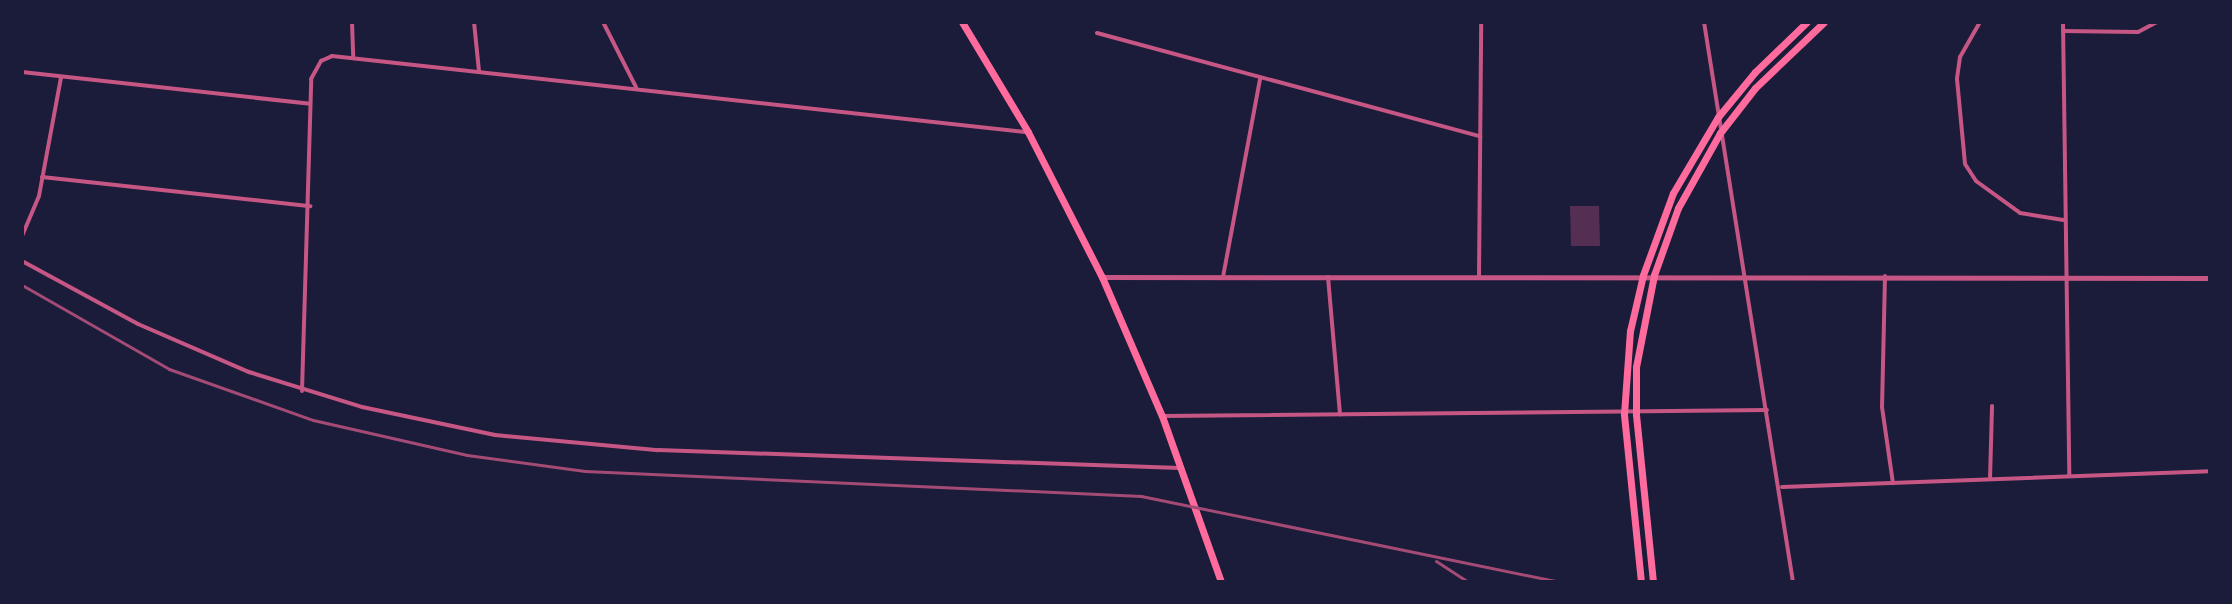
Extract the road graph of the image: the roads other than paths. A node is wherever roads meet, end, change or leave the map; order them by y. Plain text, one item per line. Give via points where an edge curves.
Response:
1 (352, 22) edge
2 (474, 22) edge
3 (603, 22) edge
4 (962, 22) edge
5 (1481, 22) edge
6 (1704, 22) edge
7 (1807, 22) edge
8 (1824, 22) edge
9 (1980, 22) edge
10 (2063, 22) edge
11 (2157, 22) edge
12 (2063, 31) junction
13 (1097, 33) dead end
14 (353, 56) junction
15 (479, 71) junction
16 (22, 72) edge
17 (61, 77) junction
18 (1260, 79) junction
19 (636, 87) junction
20 (310, 104) junction
21 (1718, 117) junction
22 (1028, 132) junction
23 (1720, 133) junction
24 (1480, 136) junction
25 (42, 177) junction
26 (311, 206) junction
27 (2063, 220) junction
28 (22, 236) edge
29 (22, 261) edge
30 (1643, 275) junction
31 (1654, 275) junction
32 (1744, 275) junction
33 (1479, 276) junction
34 (1885, 276) junction
35 (1102, 277) junction
36 (1328, 277) junction
37 (2064, 277) junction
38 (1223, 278) junction
39 (2210, 278) edge
40 (302, 391) junction
41 (1992, 406) dead end
42 (1767, 410) junction
43 (1340, 414) junction
44 (1624, 414) junction
45 (1636, 414) junction
46 (1162, 416) junction
47 (1180, 468) junction
48 (2210, 471) edge
49 (2069, 476) junction
50 (1990, 479) junction
51 (1893, 483) junction
52 (1782, 487) junction
53 (1221, 582) edge
54 (1641, 582) edge
55 (1653, 582) edge
56 (1793, 582) edge

1 - 14 street
2 - 15 street
3 - 19 street
4 - 22 main road
5 - 24 street
6 - 21 street
7 - 21 main road
8 - 23 main road via 1755,88
9 - 27 street via 1960,57 1957,79 1965,164 1976,181 2020,213
10 - 12 street
11 - 12 street via 2138,32
12 - 27 street
13 - 18 street
14 - 15 street
14 - 20 street via 321,61 311,79
15 - 19 street
16 - 17 street
17 - 20 street
17 - 25 street
18 - 24 street
18 - 38 street
19 - 22 street
20 - 26 street
21 - 23 street
21 - 30 main road via 1673,193
22 - 35 main road
23 - 31 main road via 1678,208
23 - 32 street
24 - 33 street
25 - 26 street
25 - 28 street via 32,219
26 - 40 street
27 - 37 street
29 - 40 street via 202,354
30 - 31 street
30 - 33 street
30 - 44 main road via 1630,331
31 - 32 street
31 - 45 main road via 1638,353
32 - 34 street
32 - 42 street
33 - 36 street
34 - 37 street
34 - 51 street via 1882,407
35 - 38 street
35 - 46 main road
36 - 38 street
36 - 43 street
37 - 39 street
37 - 49 street
40 - 47 street via 432,423 579,445
41 - 50 street
42 - 45 street
42 - 52 street
43 - 44 street
43 - 46 street
44 - 45 street
44 - 54 main road
45 - 55 main road
46 - 47 main road
47 - 53 main road
48 - 49 street
49 - 50 street
50 - 51 street
51 - 52 street
52 - 56 street

